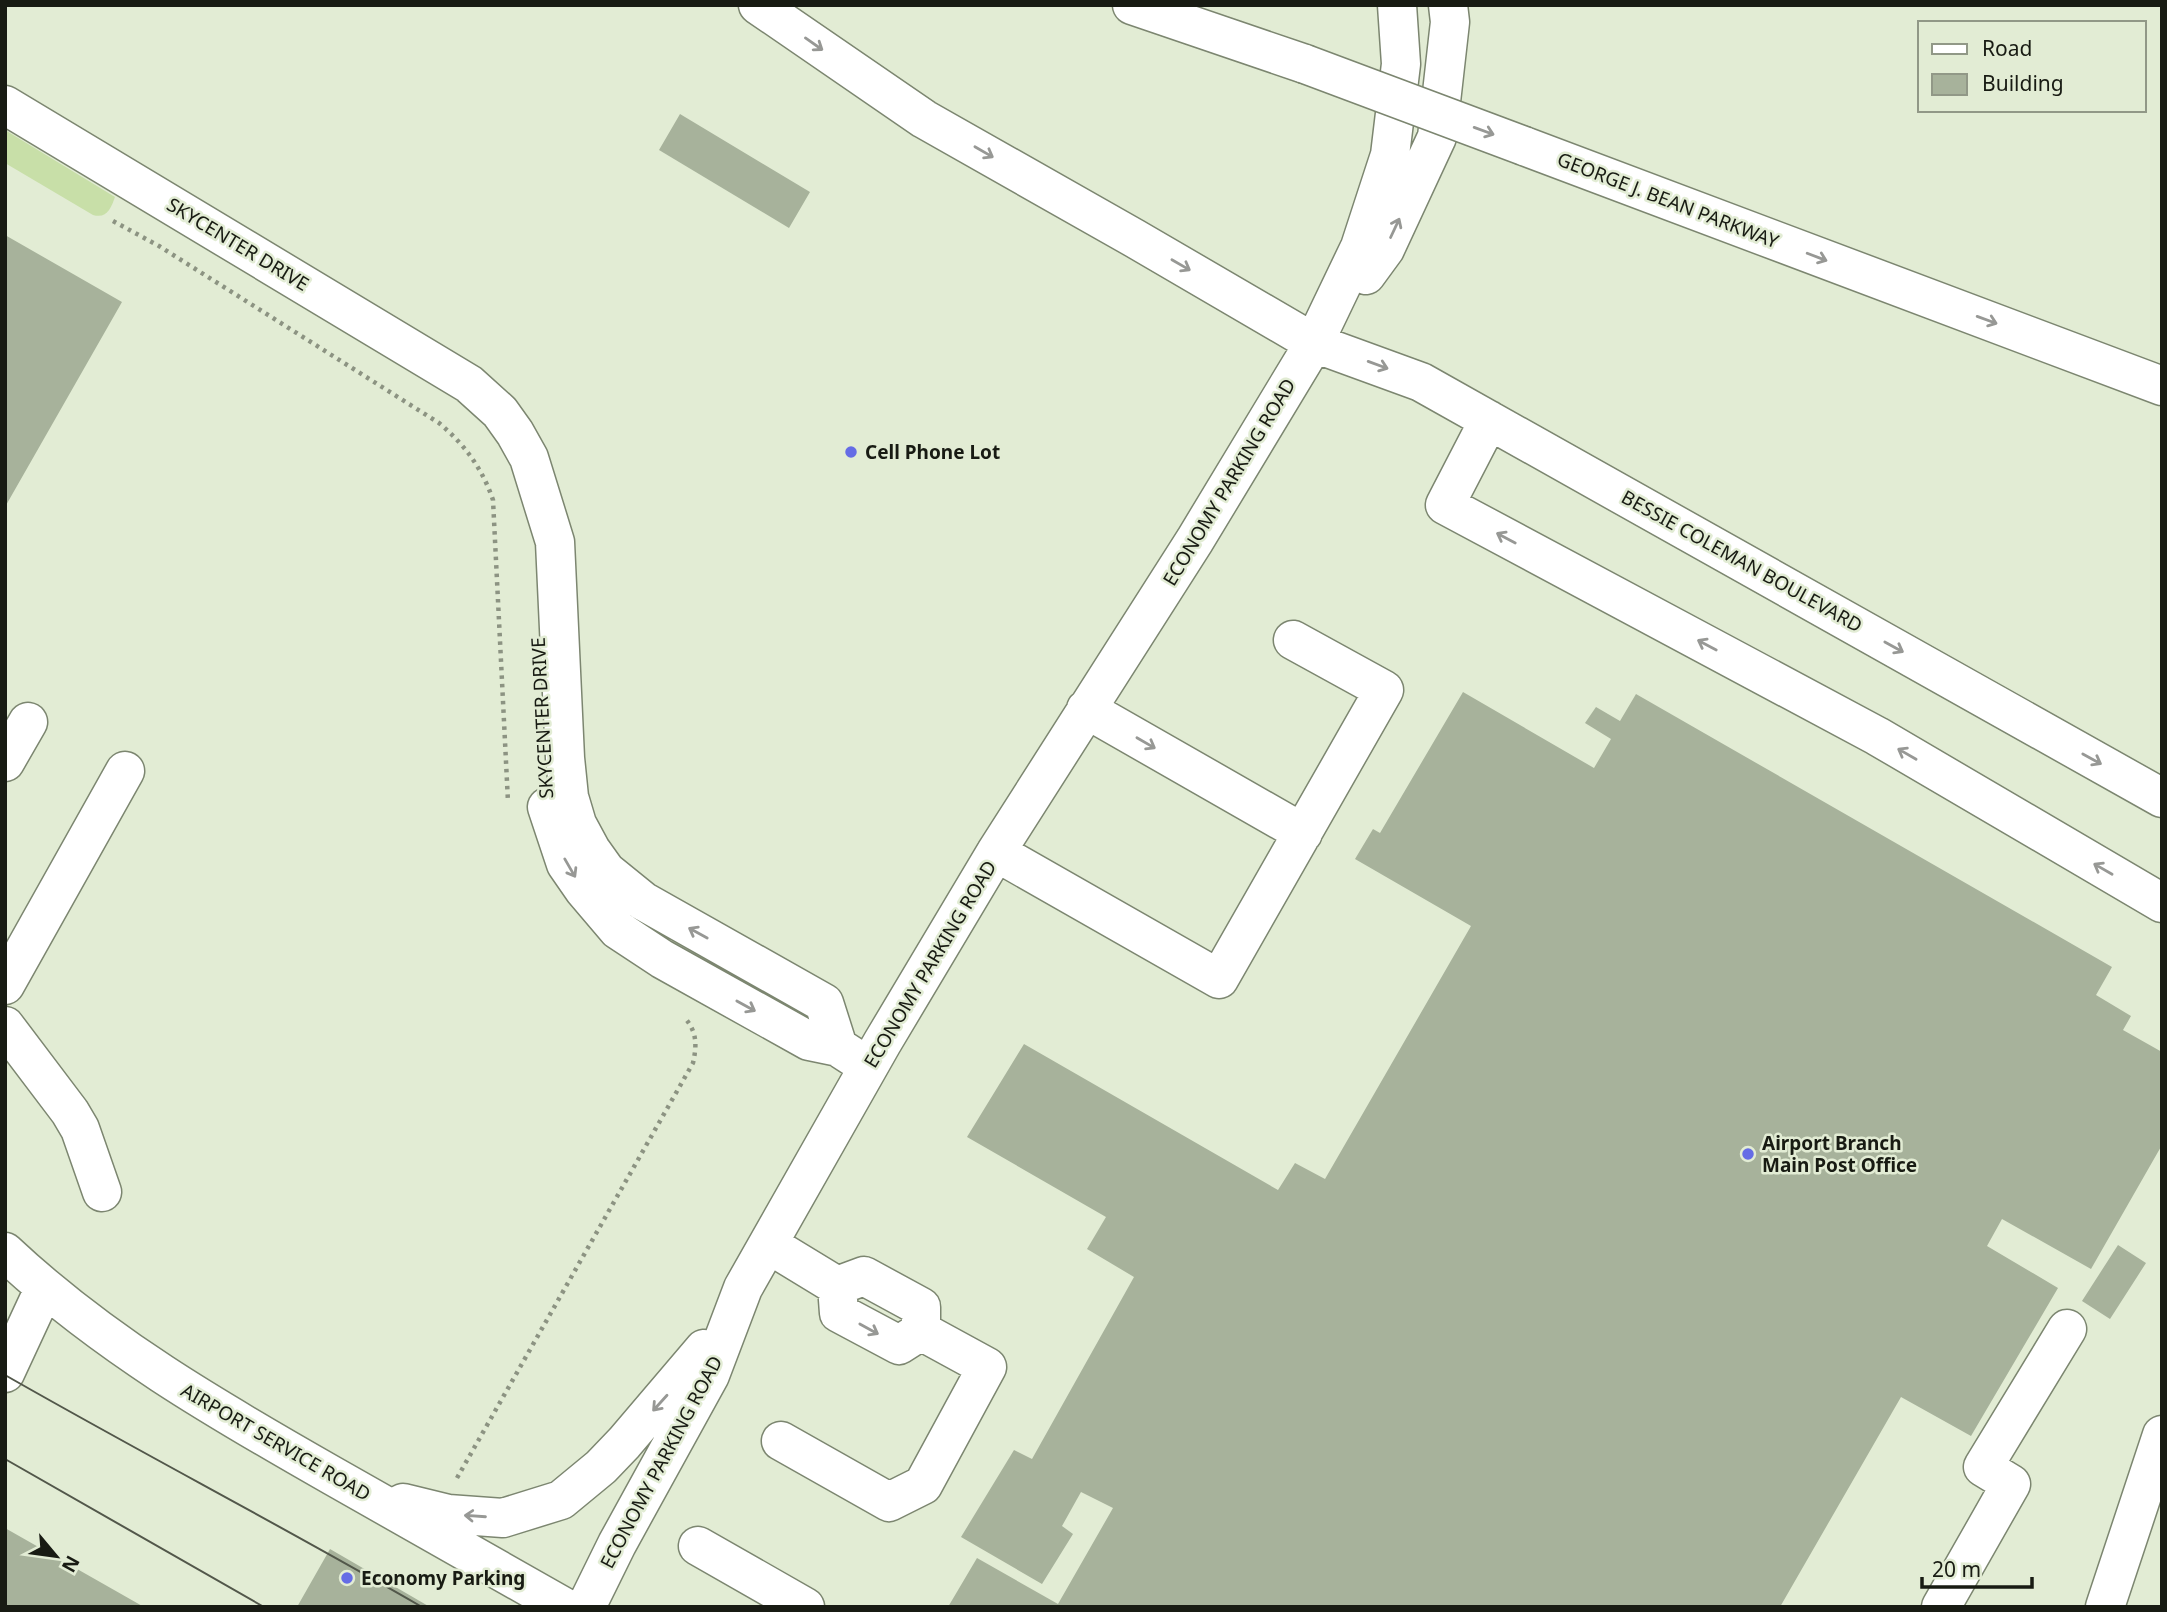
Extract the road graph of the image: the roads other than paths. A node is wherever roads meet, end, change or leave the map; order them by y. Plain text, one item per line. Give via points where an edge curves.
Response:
1 (758, 5) edge
2 (1132, 5) edge
3 (1178, 5) edge
4 (1397, 5) edge
5 (1448, 5) edge
6 (1305, 64) junction
7 (5, 105) edge
8 (1314, 343) junction
9 (2162, 386) edge
10 (1489, 419) junction
11 (1293, 640) dead end
12 (1086, 709) junction
13 (29, 722) dead end
14 (5, 762) edge
15 (125, 771) dead end
16 (2162, 798) edge
17 (1303, 833) junction
18 (996, 852) junction
19 (2162, 903) edge
20 (5, 985) edge
21 (5, 1026) edge
22 (853, 1056) junction
23 (102, 1192) dead end
24 (768, 1244) junction
25 (5, 1252) edge
26 (743, 1288) junction
27 (44, 1289) junction
28 (2067, 1329) dead end
29 (5, 1373) edge
30 (2162, 1435) edge
31 (781, 1441) dead end
32 (366, 1494) junction
33 (698, 1546) dead end
34 (800, 1606) edge
35 (564, 1607) edge
36 (586, 1607) edge
37 (1941, 1607) edge
38 (2105, 1607) edge

1 -> 8 street, BESSIE COLEMAN BOULEVARD via 924,119
2 - 6 street
3 - 6 street, GEORGE J. BEAN PARKWAY
4 - 8 street via 1401,64 1390,155 1360,247
8 -> 5 street via 1385,249 1437,137
6 -> 9 street, GEORGE J. BEAN PARKWAY, bridge
7 - 22 street, SKYCENTER DRIVE via 469,384 500,412 529,458 539,487 535,552 547,808 566,864 601,913 638,945 809,1041
8 -> 10 street, BESSIE COLEMAN BOULEVARD via 1421,382
8 - 12 street, ECONOMY PARKING ROAD
10 -> 16 street, BESSIE COLEMAN BOULEVARD
19 -> 10 street via 1877,736 1445,505
11 - 17 street via 1384,690
12 -> 17 street
12 - 18 street, ECONOMY PARKING ROAD
13 - 14 street
15 - 20 street
17 - 18 street via 1219,979
18 - 22 street, ECONOMY PARKING ROAD
21 - 23 street via 80,1129
22 - 24 street, ECONOMY PARKING ROAD
24 - 26 street, ECONOMY PARKING ROAD
24 - 31 street via 837,1286 839,1313 899,1345 921,1331 987,1367 923,1485 889,1502
25 - 27 street, AIRPORT SERVICE ROAD
26 -> 32 street via 667,1395 601,1467 561,1500 503,1518 448,1514
26 - 36 street, ECONOMY PARKING ROAD via 710,1375
27 - 29 street
27 - 32 street, AIRPORT SERVICE ROAD via 130,1354 209,1405
28 - 37 street via 1983,1467 2011,1484
30 - 38 street
32 - 35 street, AIRPORT SERVICE ROAD
33 - 34 street

